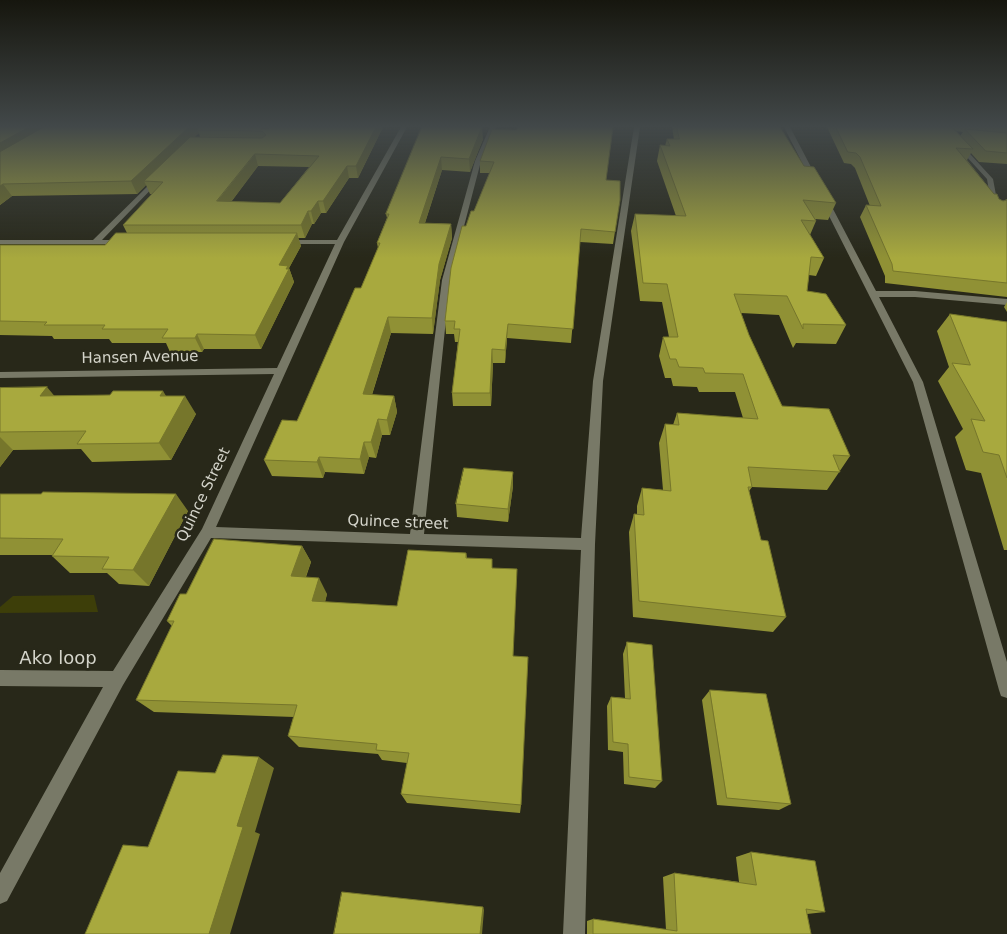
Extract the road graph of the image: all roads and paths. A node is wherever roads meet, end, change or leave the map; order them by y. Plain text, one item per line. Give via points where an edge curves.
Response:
1 (380, 171) edge
2 (475, 171) edge
3 (630, 171) edge
4 (810, 171) edge
5 (982, 171) edge
6 (164, 173) edge
7 (996, 209) edge
8 (0, 242) edge
9 (94, 242) junction
10 (134, 242) edge
11 (271, 242) edge
12 (340, 242) junction
13 (874, 294) junction
14 (1007, 302) edge
15 (280, 370) junction
16 (0, 375) edge
17 (207, 532) junction
18 (416, 540) junction
19 (588, 544) junction
20 (0, 678) edge
21 (117, 679) junction
22 (1007, 690) edge
23 (0, 894) edge
24 (574, 934) edge

1 - 12 street, Quince Street
2 - 18 street via 446,280
3 - 19 street via 598,381
4 - 13 street
5 - 7 street via 990,179
6 - 9 street
8 - 9 street
9 - 10 street
11 - 12 street
12 - 15 street, Quince Street
13 - 14 street
13 - 22 street via 918,382
15 - 16 street, Hansen Avenue
15 - 17 street, Quince Street
17 - 18 street, Quince street
17 - 21 street, Quince Street
18 - 19 street, Quince street
19 - 24 street
20 - 21 street, Ako loop
21 - 23 street, Quince Street

